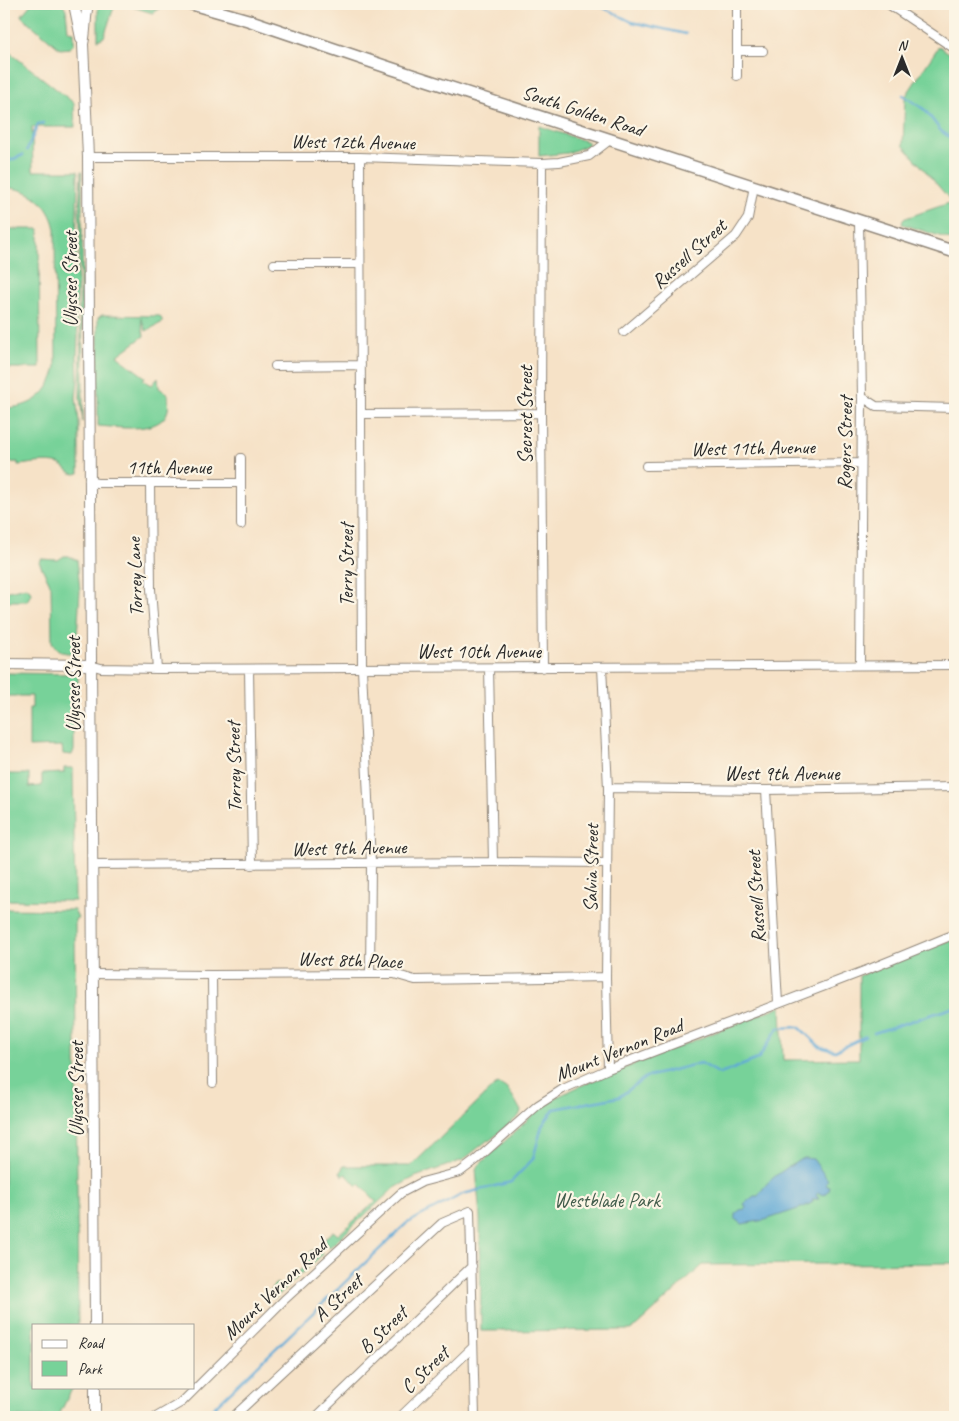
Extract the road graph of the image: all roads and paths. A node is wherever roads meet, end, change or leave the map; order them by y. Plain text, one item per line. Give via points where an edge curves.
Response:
1 (74, 4) edge
2 (88, 4) edge
3 (196, 4) edge
4 (736, 4) edge
5 (888, 4) edge
6 (83, 44) junction
7 (955, 49) edge
8 (737, 51) junction
9 (763, 51) dead end
10 (737, 76) dead end
11 (611, 139) junction
12 (88, 157) junction
13 (360, 157) junction
14 (542, 163) junction
15 (754, 186) junction
16 (860, 221) junction
17 (955, 252) edge
18 (274, 264) dead end
19 (360, 264) junction
20 (624, 332) dead end
21 (361, 365) junction
22 (275, 366) dead end
23 (862, 397) junction
24 (955, 408) edge
25 (540, 413) junction
26 (361, 414) junction
27 (240, 458) dead end
28 (860, 463) junction
29 (646, 466) dead end
30 (93, 481) junction
31 (150, 483) junction
32 (240, 483) junction
33 (241, 526) dead end
34 (4, 664) edge
35 (90, 664) junction
36 (860, 665) junction
37 (955, 665) edge
38 (602, 667) junction
39 (489, 668) junction
40 (543, 668) junction
41 (157, 669) junction
42 (249, 669) junction
43 (362, 669) junction
44 (955, 787) edge
45 (608, 788) junction
46 (766, 790) junction
47 (493, 862) junction
48 (371, 863) junction
49 (607, 863) junction
50 (92, 865) junction
51 (252, 865) junction
52 (955, 934) edge
53 (92, 974) junction
54 (370, 974) junction
55 (212, 975) junction
56 (606, 977) junction
57 (778, 1003) junction
58 (608, 1069) junction
59 (212, 1083) dead end
60 (472, 1266) junction
61 (95, 1324) edge
62 (473, 1347) junction
63 (95, 1388) edge
64 (95, 1417) edge
65 (156, 1417) edge
66 (233, 1417) edge
67 (316, 1417) edge
68 (400, 1417) edge
69 (475, 1417) edge

1 - 6 street, Ulysses Street
2 - 6 street, Ulysses Street
3 - 11 main road, South Golden Road
4 - 8 street
5 - 7 street
6 - 12 street, Ulysses Street
8 - 9 street
8 - 10 street
11 - 14 street, West 12th Avenue via 589,156
11 - 15 main road, South Golden Road
12 - 13 street, West 12th Avenue
12 - 30 street, Ulysses Street
13 - 14 street, West 12th Avenue
13 - 19 street, Terry Street
14 - 25 street, Secrest Street
15 - 16 main road, South Golden Road
15 - 20 street, Russell Street via 748,218 736,236
16 - 17 main road, South Golden Road
16 - 23 street, Rogers Street
18 - 19 street
19 - 21 street, Terry Street
21 - 22 street
21 - 26 street, Terry Street
23 - 24 street via 876,406
23 - 28 street, Rogers Street
25 - 26 street
25 - 40 street, Secrest Street
26 - 43 street, Terry Street
27 - 32 street
28 - 29 street, West 11th Avenue
28 - 36 street, Rogers Street
30 - 31 street, 11th Avenue
30 - 35 street, Ulysses Street
31 - 32 street, 11th Avenue
31 - 41 street, Torrey Lane via 150,589
32 - 33 street
34 - 35 street, West 10th Avenue
35 - 41 street, West 10th Avenue via 101,668
35 - 50 street, Ulysses Street
36 - 37 street, West 10th Avenue
36 - 38 street, West 10th Avenue
38 - 40 street, West 10th Avenue
38 - 45 street, Salvia Street
39 - 40 street, West 10th Avenue
39 - 43 street, West 10th Avenue
39 - 47 street
41 - 42 street, West 10th Avenue
42 - 43 street, West 10th Avenue
42 - 51 street, Torrey Street
43 - 48 street, Terry Street
44 - 46 street, West 9th Avenue
45 - 46 street, West 9th Avenue
45 - 49 street, Salvia Street
46 - 57 street, Russell Street
47 - 48 street, West 9th Avenue
47 - 49 street, West 9th Avenue
48 - 51 street, West 9th Avenue
48 - 54 street, Terry Street
49 - 56 street, Salvia Street
50 - 51 street, West 9th Avenue
50 - 53 street, Ulysses Street
52 - 57 street, Mount Vernon Road
53 - 55 street, West 8th Place
53 - 61 street, Ulysses Street
54 - 55 street, West 8th Place
54 - 56 street, West 8th Place via 394,974 415,980
55 - 59 street
56 - 58 street, Salvia Street
57 - 58 street, Mount Vernon Road
58 - 65 street, Mount Vernon Road via 563,1089 538,1105 460,1172 422,1182 401,1193 284,1300 182,1402
60 - 62 street
60 - 66 street, A Street via 470,1211 442,1223
60 - 67 street, B Street
62 - 68 street, C Street
62 - 69 street
63 - 64 street

